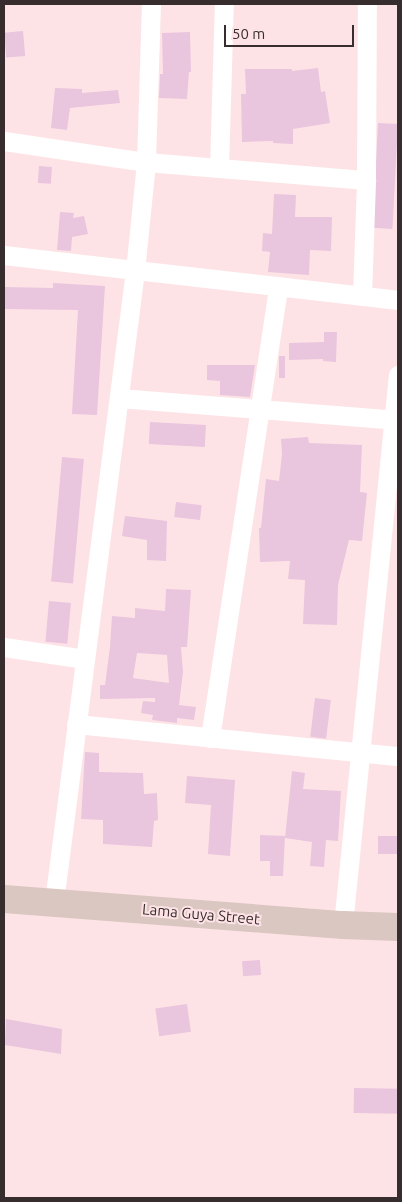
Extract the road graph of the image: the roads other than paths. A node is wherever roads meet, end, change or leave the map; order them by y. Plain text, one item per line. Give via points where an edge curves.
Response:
1 (150, 4) edge
2 (224, 4) edge
3 (367, 4) edge
4 (4, 141) edge
5 (146, 162) junction
6 (219, 168) junction
7 (366, 180) junction
8 (4, 255) edge
9 (135, 270) junction
10 (278, 286) junction
11 (362, 296) junction
12 (398, 300) edge
13 (398, 375) edge
14 (119, 398) junction
15 (260, 408) junction
16 (396, 420) edge
17 (4, 647) edge
18 (85, 659) junction
19 (76, 724) junction
20 (210, 738) junction
21 (361, 753) junction
22 (398, 756) edge
23 (4, 899) edge
24 (54, 902) junction
25 (343, 925) junction
26 (398, 927) edge

1 - 5 street
2 - 6 street
3 - 7 street
4 - 5 street
5 - 6 street
5 - 9 street
6 - 7 street
7 - 11 street
8 - 9 street
9 - 10 street
9 - 14 street
10 - 11 street
10 - 15 street
11 - 12 street
13 - 16 street
14 - 15 street
14 - 18 street
15 - 16 street
15 - 20 street
16 - 21 street
17 - 18 street
18 - 19 street
19 - 20 street
19 - 24 street
20 - 21 street
21 - 22 street
21 - 25 street
23 - 24 street, Lama Guya Street
24 - 25 street, Lama Guya Street
25 - 26 street, Lama Guya Street

